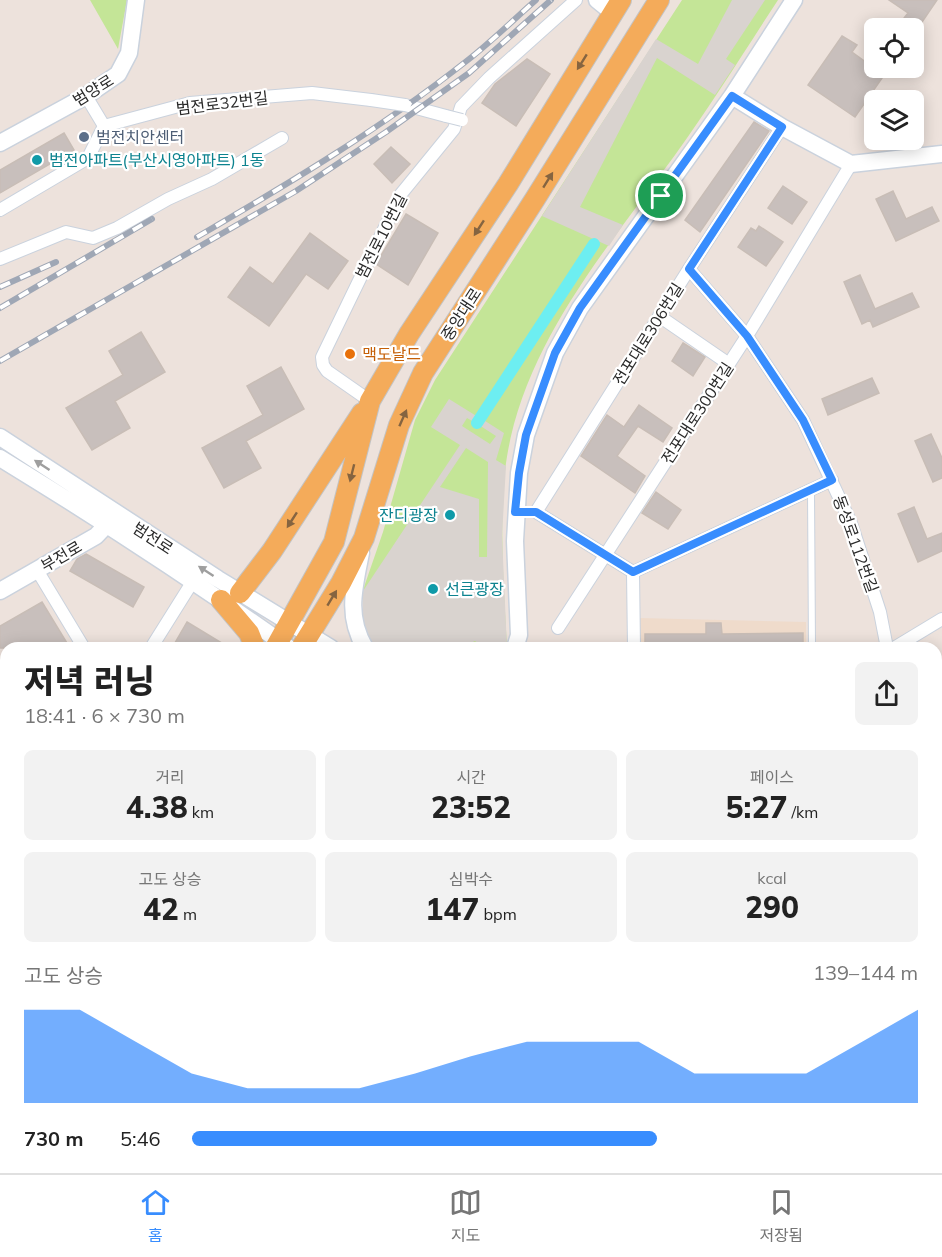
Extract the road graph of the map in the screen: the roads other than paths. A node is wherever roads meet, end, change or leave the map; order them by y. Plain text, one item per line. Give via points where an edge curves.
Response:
1 (136, 0) edge
2 (576, 0) edge
3 (597, 0) edge
4 (659, 0) edge
5 (794, 0) edge
6 (617, 6) edge
7 (86, 96) junction
8 (732, 96) junction
9 (462, 120) dead end
10 (104, 126) junction
11 (782, 127) junction
12 (282, 138) dead end
13 (0, 143) edge
14 (942, 154) edge
15 (851, 164) junction
16 (0, 210) edge
17 (0, 259) edge
18 (689, 269) junction
19 (658, 316) junction
20 (747, 336) junction
21 (729, 364) junction
22 (370, 401) junction
23 (0, 437) edge
24 (0, 458) edge
25 (832, 480) junction
26 (811, 490) junction
27 (515, 512) junction
28 (536, 512) junction
29 (112, 519) junction
30 (364, 538) junction
31 (606, 555) junction
32 (37, 570) junction
33 (633, 572) junction
34 (193, 581) junction
35 (0, 591) edge
36 (240, 593) junction
37 (221, 600) junction
38 (942, 619) edge
39 (290, 622) junction
40 (558, 628) dead end
41 (305, 641) edge
42 (80, 642) edge
43 (155, 642) edge
44 (253, 642) edge
45 (276, 642) edge
46 (282, 642) edge
47 (361, 642) edge
48 (519, 642) edge
49 (634, 642) edge
50 (812, 642) edge
51 (886, 642) edge
52 (904, 642) edge

1 - 7 main road, 범양로 via 129,53 118,74
2 - 22 street, 범전로10번길 via 461,107 454,129 401,194 322,357 327,371
3 - 6 main road
30 -> 4 main road, 중앙대로 via 399,425 423,373
5 - 8 main road
6 -> 22 main road, 중앙대로
7 - 10 street
7 - 13 main road, 범양로
8 - 11 main road
8 - 27 main road via 580,308 555,353 526,435
9 - 10 street, 범전로32번길, bridge via 405,105 312,93 190,103
10 - 16 street via 88,158
11 - 15 main road
11 - 18 street, 전포대로306번길
12 - 17 street via 117,228 93,238 66,232
14 - 15 main road
15 - 20 street, 전포대로300번길
18 - 19 street, 전포대로306번길
18 - 20 street, 동성로112번길
19 - 21 street
19 - 28 street, 전포대로306번길
20 - 21 street, 전포대로300번길
20 - 25 street, 동성로112번길 via 803,420
21 - 31 street, 전포대로300번길
22 -> 36 main road
22 -> 39 main road, 중앙대로 via 334,542
29 -> 23 main road, 범전로
24 - 29 main road, 범전로
25 - 26 street
25 - 51 street, 동성로112번길 via 859,546
26 - 33 street
26 - 50 lane
27 - 28 street
27 - 48 main road
28 - 31 street
29 - 32 main road, 부전로 via 96,536
29 - 34 main road, 범전로
36 -> 29 main road, 범전로
41 -> 30 main road, 중앙대로
30 - 47 main road via 352,598
31 - 33 street
31 - 40 street, 전포대로300번길
32 - 35 main road, 부전로
32 - 42 street
33 - 49 street
34 - 37 main road, 범전로
34 - 43 street
36 - 39 main road, 범전로
37 - 44 main road
37 - 45 main road, 범전로
38 - 52 street
39 - 41 main road, 범전로
39 - 46 main road, 중앙대로

